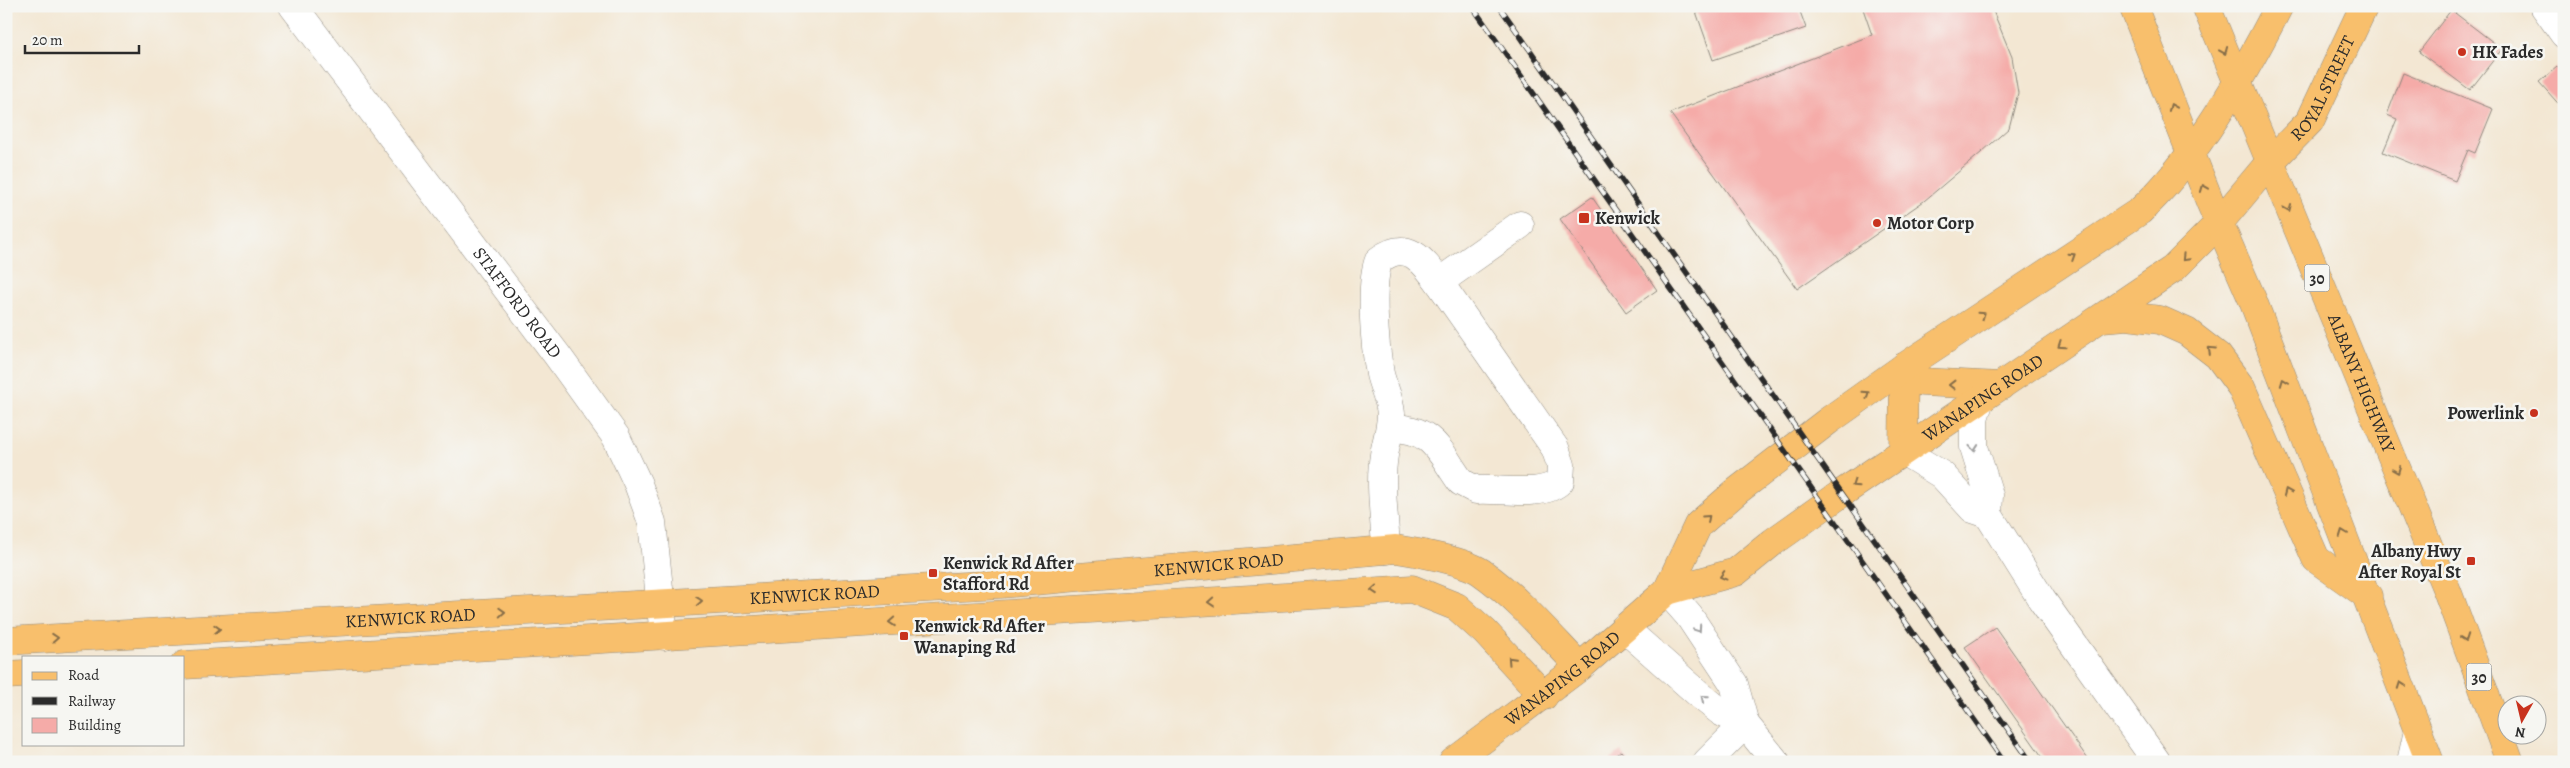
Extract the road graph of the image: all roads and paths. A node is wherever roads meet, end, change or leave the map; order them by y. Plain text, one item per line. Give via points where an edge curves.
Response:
1 (293, 6) edge
2 (2133, 6) edge
3 (2206, 6) edge
4 (2279, 6) edge
5 (2364, 6) edge
6 (2544, 6) edge
7 (2564, 34) edge
8 (2237, 83) junction
9 (2190, 152) junction
10 (2269, 163) junction
11 (2219, 223) junction
12 (1520, 225) dead end
13 (1439, 282) junction
14 (2102, 318) junction
15 (1904, 367) junction
16 (1991, 393) junction
17 (1391, 428) junction
18 (1903, 451) junction
19 (1988, 514) junction
20 (1386, 550) junction
21 (1667, 591) junction
22 (2368, 596) junction
23 (660, 603) junction
24 (1624, 628) junction
25 (664, 636) junction
26 (6, 642) edge
27 (185, 665) edge
28 (1580, 667) junction
29 (22, 674) edge
30 (6, 675) edge
31 (1544, 696) junction
32 (1745, 724) junction
33 (2418, 731) junction
34 (1453, 762) edge
35 (1707, 762) edge
36 (1776, 762) edge
37 (2157, 762) edge
38 (2411, 762) edge
39 (2430, 762) edge
40 (2510, 762) edge

1 - 23 street, STAFFORD ROAD via 616,437 652,522
9 -> 2 main road
3 -> 8 main road, ALBANY HIGHWAY
4 - 8 main road
5 - 10 main road, ROYAL STREET via 2310,120
6 - 7 street
8 - 9 main road
8 - 10 main road, ALBANY HIGHWAY
11 -> 9 main road
15 -> 9 main road, WANAPING ROAD via 2140,211 2154,199
10 - 11 main road, WANAPING ROAD
10 -> 40 main road, ALBANY HIGHWAY / 30 via 2448,593
11 -> 14 main road, WANAPING ROAD via 2173,269
22 -> 11 main road via 2253,301
12 - 13 street
13 - 17 street via 1425,262 1407,252 1397,250 1388,254 1379,260 1376,268 1374,295 1380,374 1388,397
13 - 17 street via 1555,448 1561,465 1560,481 1546,490 1534,491 1468,488 1426,435 1416,430
14 -> 16 main road, WANAPING ROAD
22 -> 14 main road via 2316,559 2241,387 2218,356 2187,332 2160,320 2127,316
16 -> 15 main road via 1922,382
15 - 18 main road
21 -> 15 main road, WANAPING ROAD via 1698,525 1736,491 1828,420
16 - 18 main road, WANAPING ROAD
16 -> 19 street via 1973,427 1974,447 1989,494
17 - 20 street via 1383,464
18 - 19 street via 1942,475 1973,509
18 -> 21 main road, WANAPING ROAD via 1772,542 1736,572
19 - 37 street via 2042,600
23 -> 20 main road, KENWICK ROAD via 1009,584
20 - 28 main road, KENWICK ROAD via 1427,554 1480,571 1517,603
21 - 24 main road, WANAPING ROAD
21 -> 32 street via 1689,616 1734,684
33 -> 22 main road
23 - 25 street, STAFFORD ROAD
26 -> 23 main road, KENWICK ROAD
24 - 28 main road, WANAPING ROAD
32 -> 24 street via 1721,712
25 - 27 main road, KENWICK ROAD
31 -> 25 main road, KENWICK ROAD via 1457,607 1412,589
28 - 31 main road, WANAPING ROAD
29 - 30 main road
31 - 34 main road, WANAPING ROAD
32 - 35 street
32 - 36 street
33 - 38 street
33 - 39 main road

